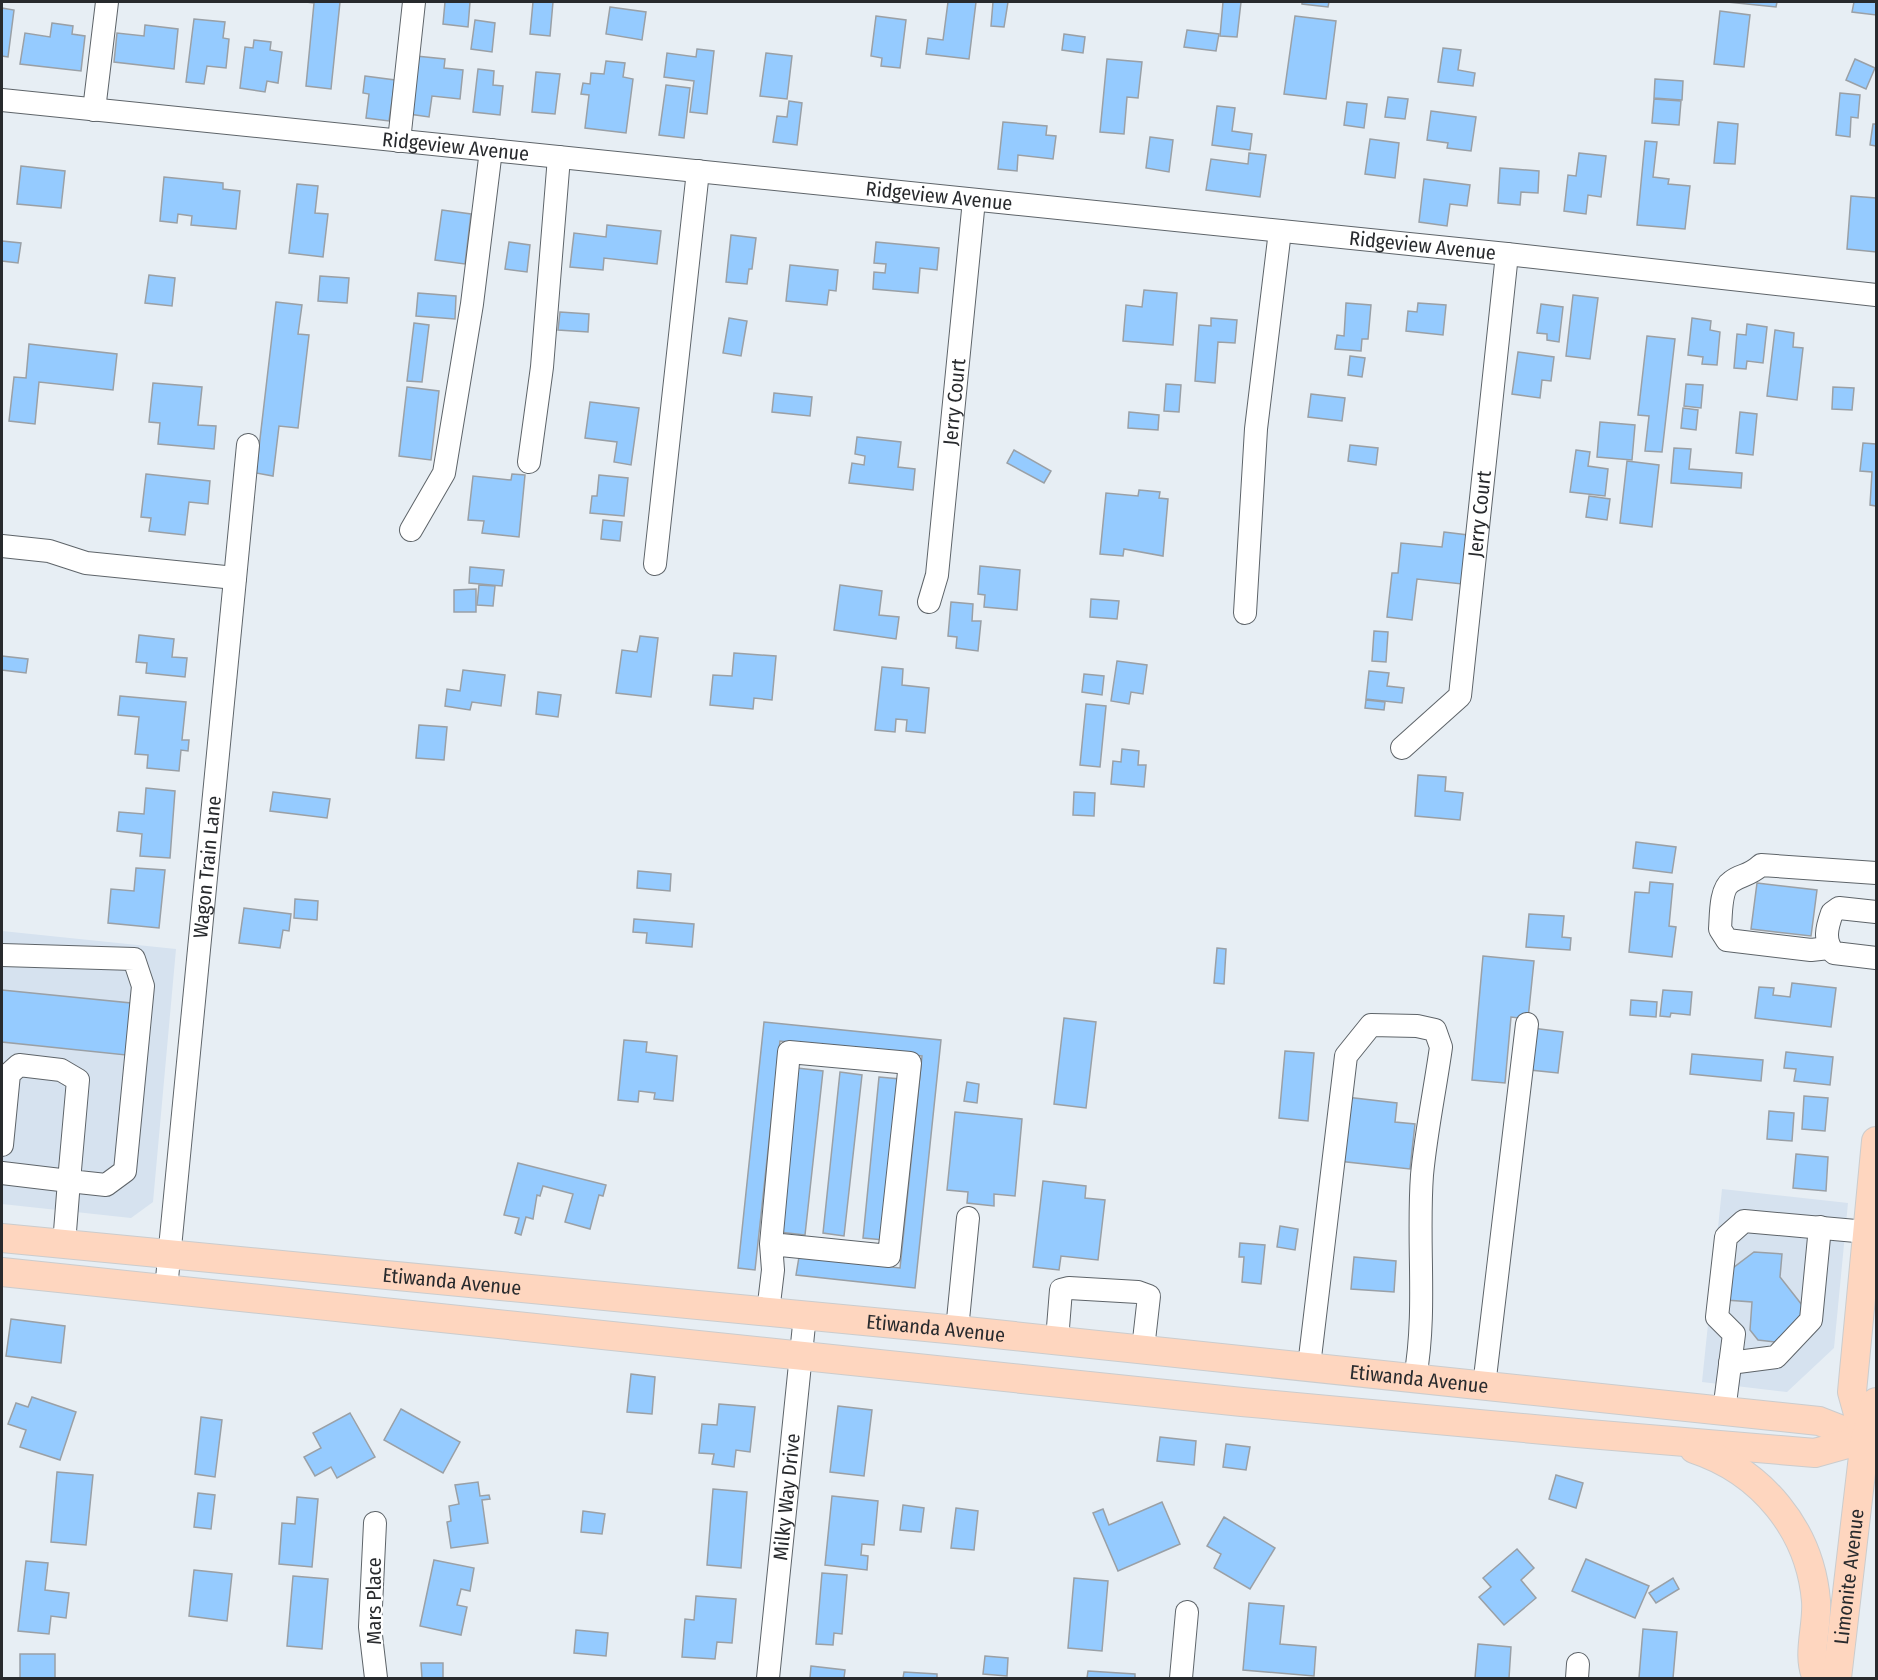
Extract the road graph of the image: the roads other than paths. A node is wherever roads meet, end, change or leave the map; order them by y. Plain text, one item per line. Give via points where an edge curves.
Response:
1 (107, 2) edge
2 (414, 2) edge
3 (2, 100) edge
4 (94, 110) junction
5 (399, 141) junction
6 (491, 150) junction
7 (559, 157) junction
8 (698, 171) junction
9 (974, 200) junction
10 (1280, 231) junction
11 (1508, 254) junction
12 (1876, 295) edge
13 (248, 445) dead end
14 (529, 462) dead end
15 (411, 530) dead end
16 (2, 546) edge
17 (655, 564) dead end
18 (235, 578) junction
19 (929, 602) dead end
20 (1245, 613) dead end
21 (1402, 748) dead end
22 (1876, 873) edge
23 (1876, 912) edge
24 (1829, 948) junction
25 (2, 955) edge
26 (1876, 958) edge
27 (1527, 1024) dead end
28 (1876, 1141) edge
29 (2, 1145) edge
30 (2, 1173) edge
31 (69, 1181) junction
32 (968, 1218) dead end
33 (1820, 1227) junction
34 (1867, 1232) junction
35 (2, 1238) edge
36 (64, 1244) junction
37 (771, 1244) junction
38 (168, 1254) junction
39 (2, 1272) edge
40 (166, 1289) junction
41 (768, 1312) junction
42 (805, 1315) junction
43 (957, 1330) junction
44 (1057, 1340) junction
45 (1143, 1349) junction
46 (801, 1356) junction
47 (1730, 1363) junction
48 (1309, 1366) junction
49 (1415, 1378) junction
50 (1484, 1386) junction
51 (1876, 1402) edge
52 (1724, 1411) junction
53 (1663, 1439) junction
54 (1871, 1440) edge
55 (375, 1523) dead end
56 (1187, 1612) dead end
57 (376, 1678) edge
58 (768, 1678) edge
59 (1181, 1678) edge
60 (1817, 1678) edge
61 (1837, 1678) edge

1 - 4 street
2 - 5 street
3 - 4 street, Ridgeview Avenue
4 - 5 street, Ridgeview Avenue
5 - 6 street, Ridgeview Avenue
6 - 7 street, Ridgeview Avenue
6 - 15 street via 472,304 444,473
7 - 8 street, Ridgeview Avenue
7 - 14 street via 542,367
8 - 9 street, Ridgeview Avenue
8 - 17 street
9 - 10 street, Ridgeview Avenue
9 - 19 street, Jerry Court via 937,575
10 - 11 street, Ridgeview Avenue
10 - 20 street via 1256,429
11 - 12 street, Ridgeview Avenue
11 - 21 street, Jerry Court via 1460,696
13 - 18 street, Wagon Train Lane
16 - 18 street via 49,551 86,563
18 - 38 street, Wagon Train Lane
22 - 24 street via 1761,864 1750,875 1731,882 1725,891 1720,929 1727,940 1811,950
23 - 24 street via 1839,908 1832,913 1826,935
24 - 26 street via 1834,953
25 - 31 street via 134,959 143,986 125,1171 106,1185
27 - 50 street
28 - 34 main road, Limonite Avenue
29 - 31 street via 9,1074 19,1065 61,1070 78,1080
30 - 31 street
31 - 36 street
32 - 43 street
33 - 34 street
33 - 47 street via 1810,1320 1776,1357
33 - 47 street via 1744,1221 1725,1237 1717,1317 1734,1334
34 - 54 main road, Limonite Avenue via 1852,1392
35 - 36 main road, Etiwanda Avenue
36 - 38 main road, Etiwanda Avenue
37 - 37 street via 789,1052 910,1063 889,1256
37 - 41 street via 773,1270
38 - 40 street, Wagon Train Lane
38 - 41 main road, Etiwanda Avenue
39 - 40 main road, Etiwanda Avenue
40 - 46 main road, Etiwanda Avenue
41 - 42 main road, Etiwanda Avenue
42 - 43 main road, Etiwanda Avenue
42 - 46 street, Milky Way Drive
43 - 44 main road, Etiwanda Avenue
44 - 45 main road, Etiwanda Avenue
44 - 45 street via 1061,1290 1138,1292 1149,1296
45 - 48 main road, Etiwanda Avenue
46 - 53 main road, Etiwanda Avenue via 1254,1403
46 - 58 street, Milky Way Drive
47 - 52 street
48 - 49 main road, Etiwanda Avenue
48 - 49 street via 1346,1056 1371,1026 1417,1026 1435,1030 1441,1047 1422,1176 1422,1296
49 - 50 main road, Etiwanda Avenue
50 - 52 main road, Etiwanda Avenue
51 - 54 main road, Limonite Avenue
52 - 54 main road, Etiwanda Avenue via 1819,1421
53 - 54 main road, Etiwanda Avenue via 1815,1453
53 - 60 main road via 1707,1454 1747,1475 1767,1491 1784,1513 1811,1570 1816,1603 1812,1668
54 - 61 main road, Limonite Avenue
55 - 57 street, Mars Place via 370,1628
56 - 59 street

